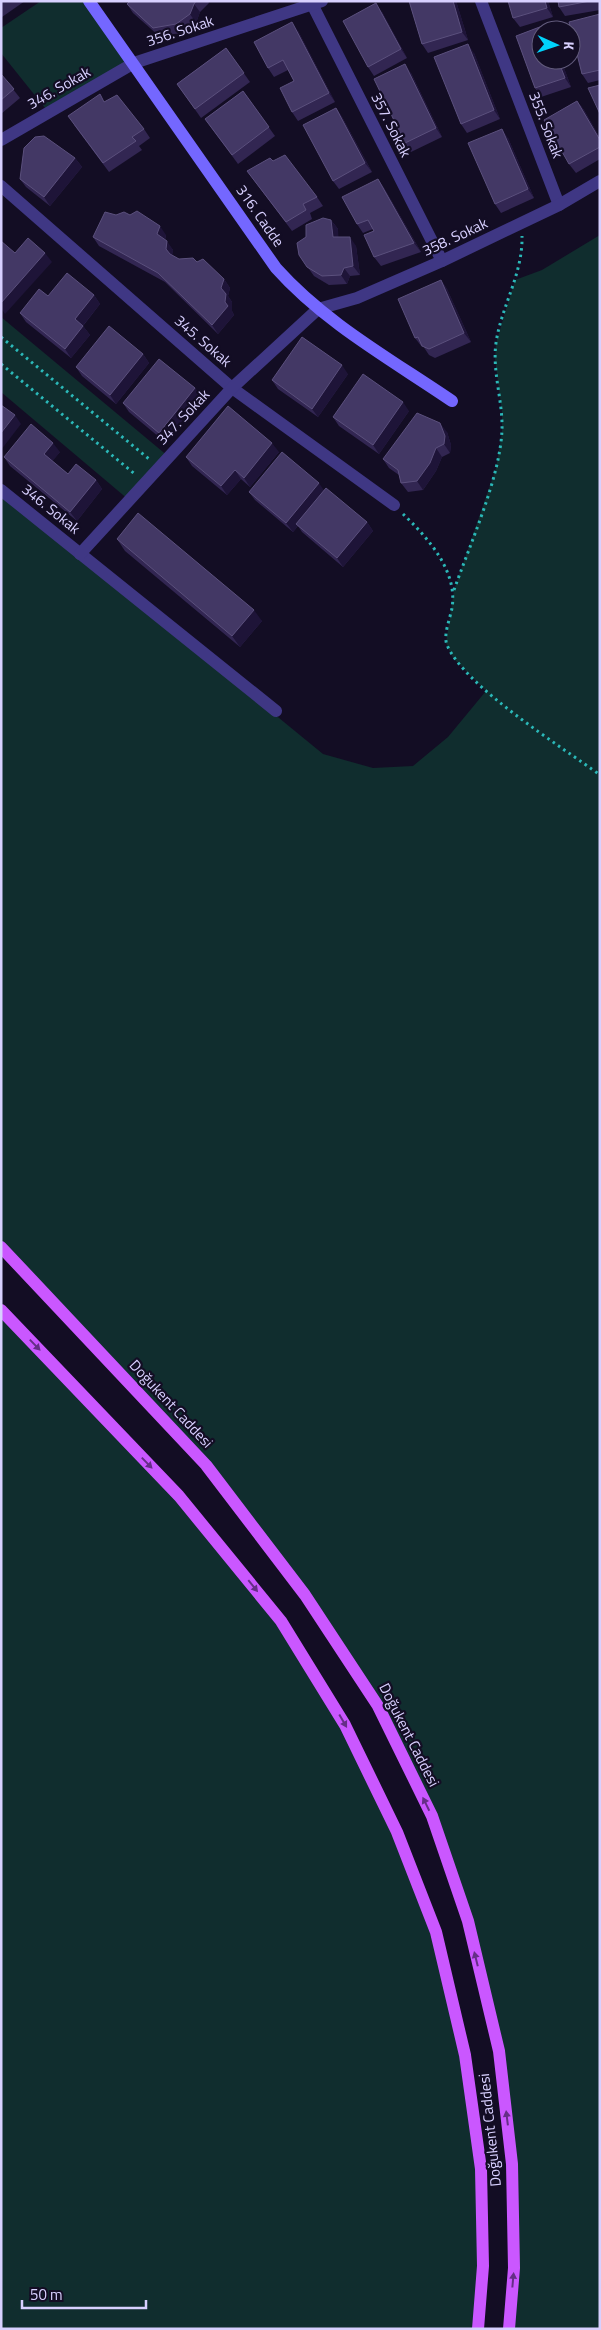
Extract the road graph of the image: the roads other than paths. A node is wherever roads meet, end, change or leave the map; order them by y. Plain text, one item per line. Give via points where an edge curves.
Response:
1 (89, 1) edge
2 (481, 1) edge
3 (317, 3) edge
4 (134, 63) junction
5 (1, 140) edge
6 (600, 181) edge
7 (1, 186) edge
8 (559, 205) junction
9 (442, 261) junction
10 (318, 309) junction
11 (232, 388) junction
12 (452, 401) dead end
13 (1, 490) edge
14 (394, 505) road end
15 (80, 554) junction
16 (276, 711) dead end
17 (1, 1247) edge
18 (1, 1310) edge
19 (478, 2329) edge
20 (509, 2329) edge

1 - 4 street, 316. Cadde
2 - 8 street, 355. Sokak
3 - 4 street, 356. Sokak
3 - 9 street, 357. Sokak
4 - 5 street, 346. Sokak
4 - 10 street, 316. Cadde via 276,268
6 - 8 street, 358. Sokak
7 - 11 street, 345. Sokak
8 - 9 street, 358. Sokak
9 - 10 street, 358. Sokak via 357,298
10 - 11 street, 347. Sokak
10 - 12 street, 316. Cadde
11 - 14 street, 345. Sokak
11 - 15 street, 347. Sokak
13 - 15 street, 346. Sokak
15 - 16 street, 346. Sokak
20 -> 17 main road, Doğukent Caddesi via 514,2268 512,2164 499,2051 468,1922 432,1816 378,1706 305,1595 206,1465
18 -> 19 main road, Doğukent Caddesi via 180,1496 280,1621 345,1725 397,1832 436,1932 466,2055 481,2169 483,2266

